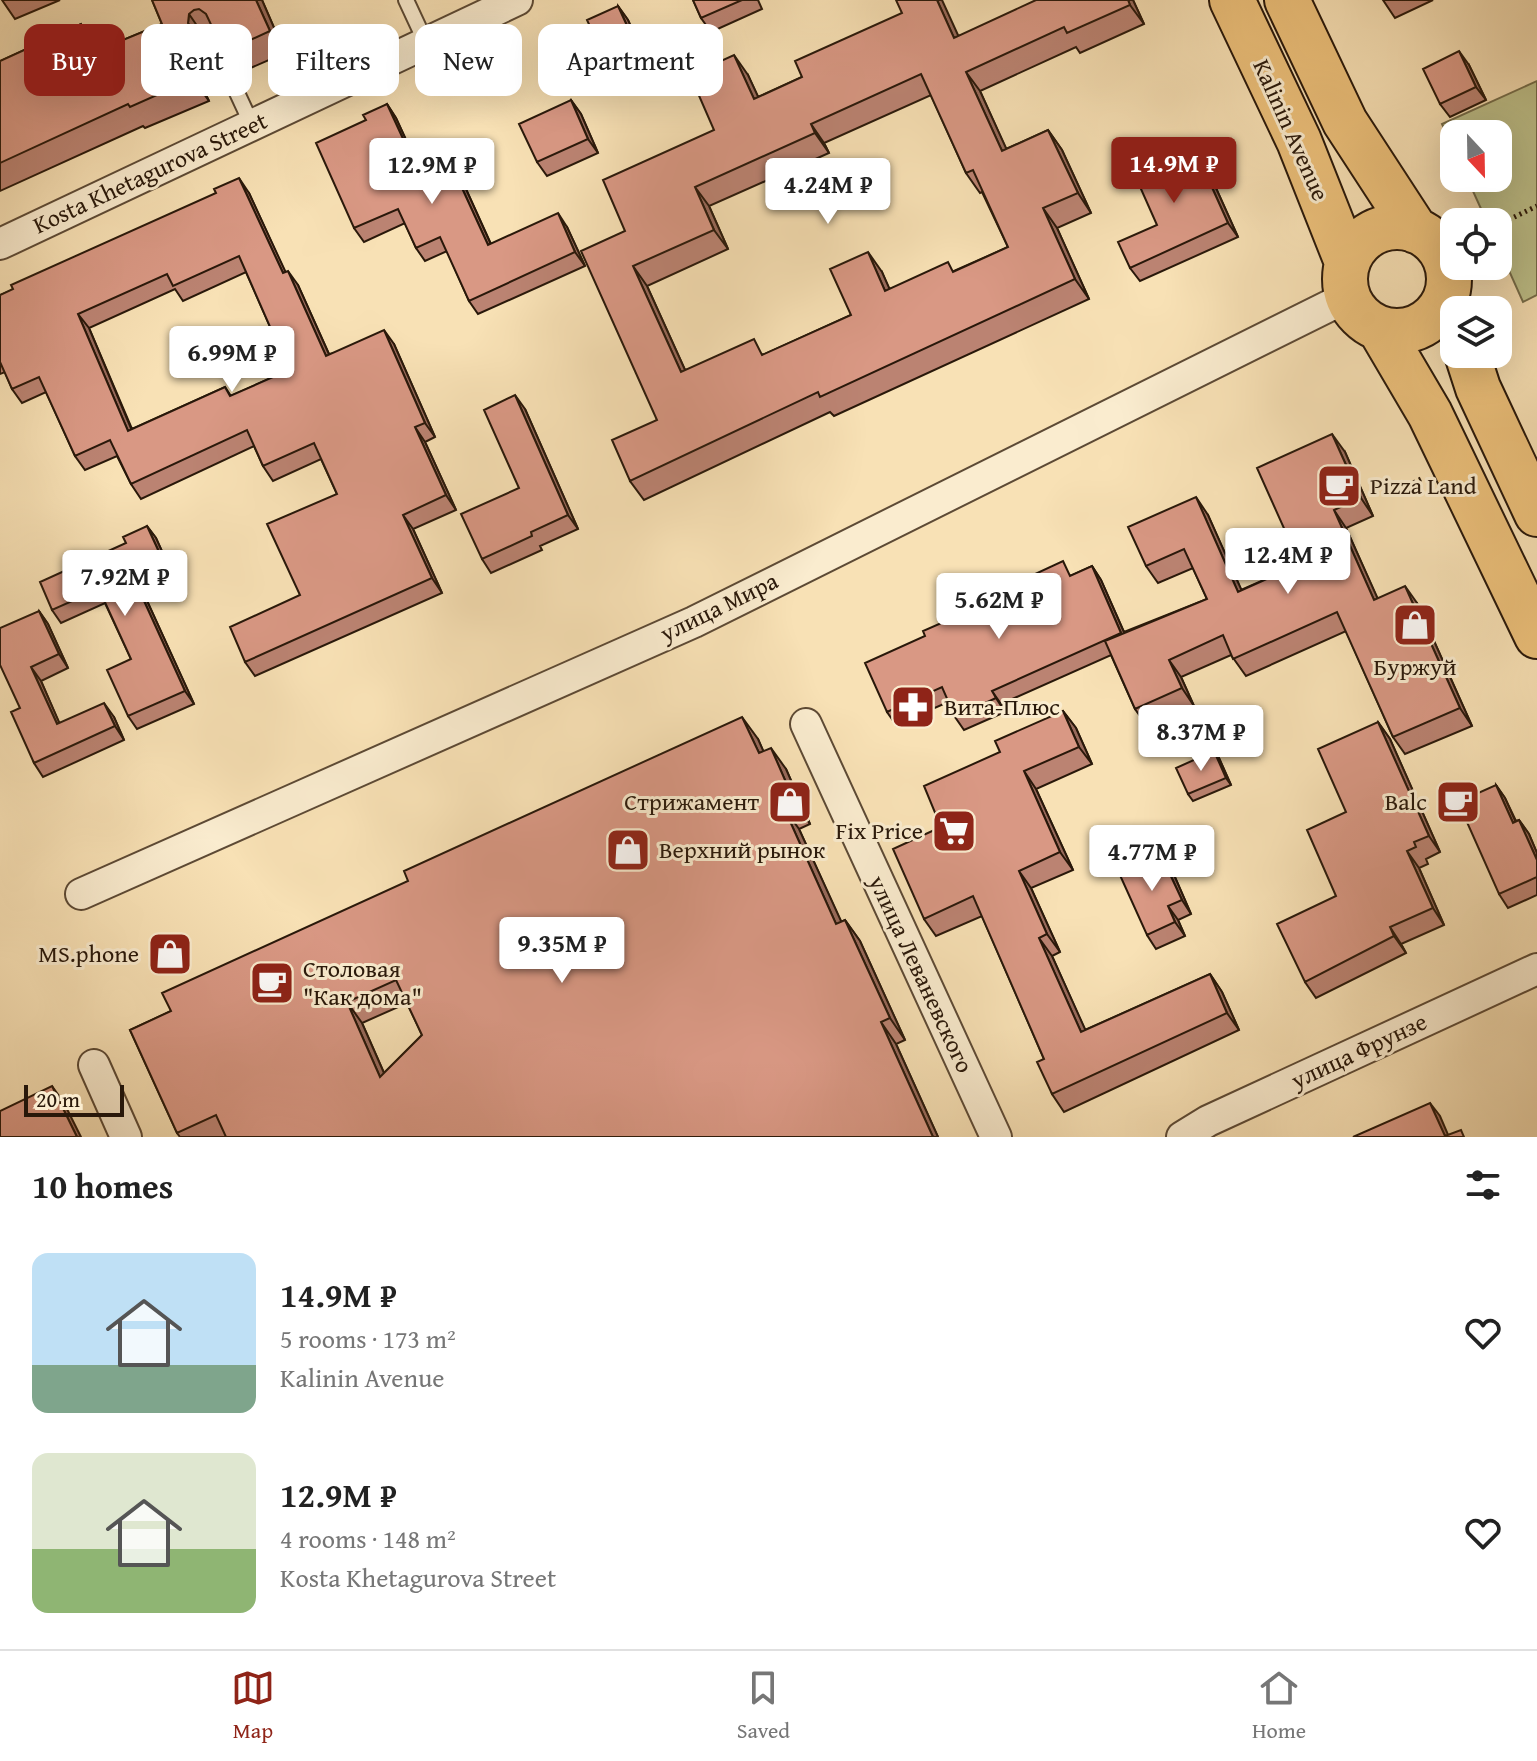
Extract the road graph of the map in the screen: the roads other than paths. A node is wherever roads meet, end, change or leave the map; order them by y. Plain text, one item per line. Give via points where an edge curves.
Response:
1 (406, 0) edge
2 (517, 0) edge
3 (1232, 0) edge
4 (1287, 0) edge
5 (417, 24) edge
6 (466, 24) edge
7 (415, 48) edge
8 (239, 96) edge
9 (252, 125) junction
10 (1416, 231) junction
11 (0, 244) edge
12 (1347, 279) junction
13 (1450, 296) edge
14 (1440, 309) edge
15 (1380, 329) junction
16 (1472, 368) edge
17 (1537, 514) edge
18 (1537, 636) edge
19 (806, 724) dead end
20 (81, 894) dead end
21 (1537, 969) edge
22 (94, 1065) dead end
23 (126, 1137) edge
24 (996, 1137) edge
25 (1182, 1137) edge

1 - 5 lane
2 - 6 street, Kosta Khetagurova Street
3 - 12 main road, Kalinin Avenue via 1299,141
4 - 10 main road, Kalinin Avenue via 1345,122
7 - 9 street, Kosta Khetagurova Street
8 - 9 lane
9 - 11 street, Kosta Khetagurova Street
10 - 12 main road via 1400,227 1368,236 1355,247
10 - 13 main road via 1442,252
12 - 15 main road via 1355,311
12 - 20 street, улица Мира via 694,622
14 - 15 main road via 1429,321 1405,330
15 - 18 main road via 1430,414
16 - 17 main road
19 - 24 street, улица Леваневского
21 - 25 street, улица Фрунзе
22 - 23 street

